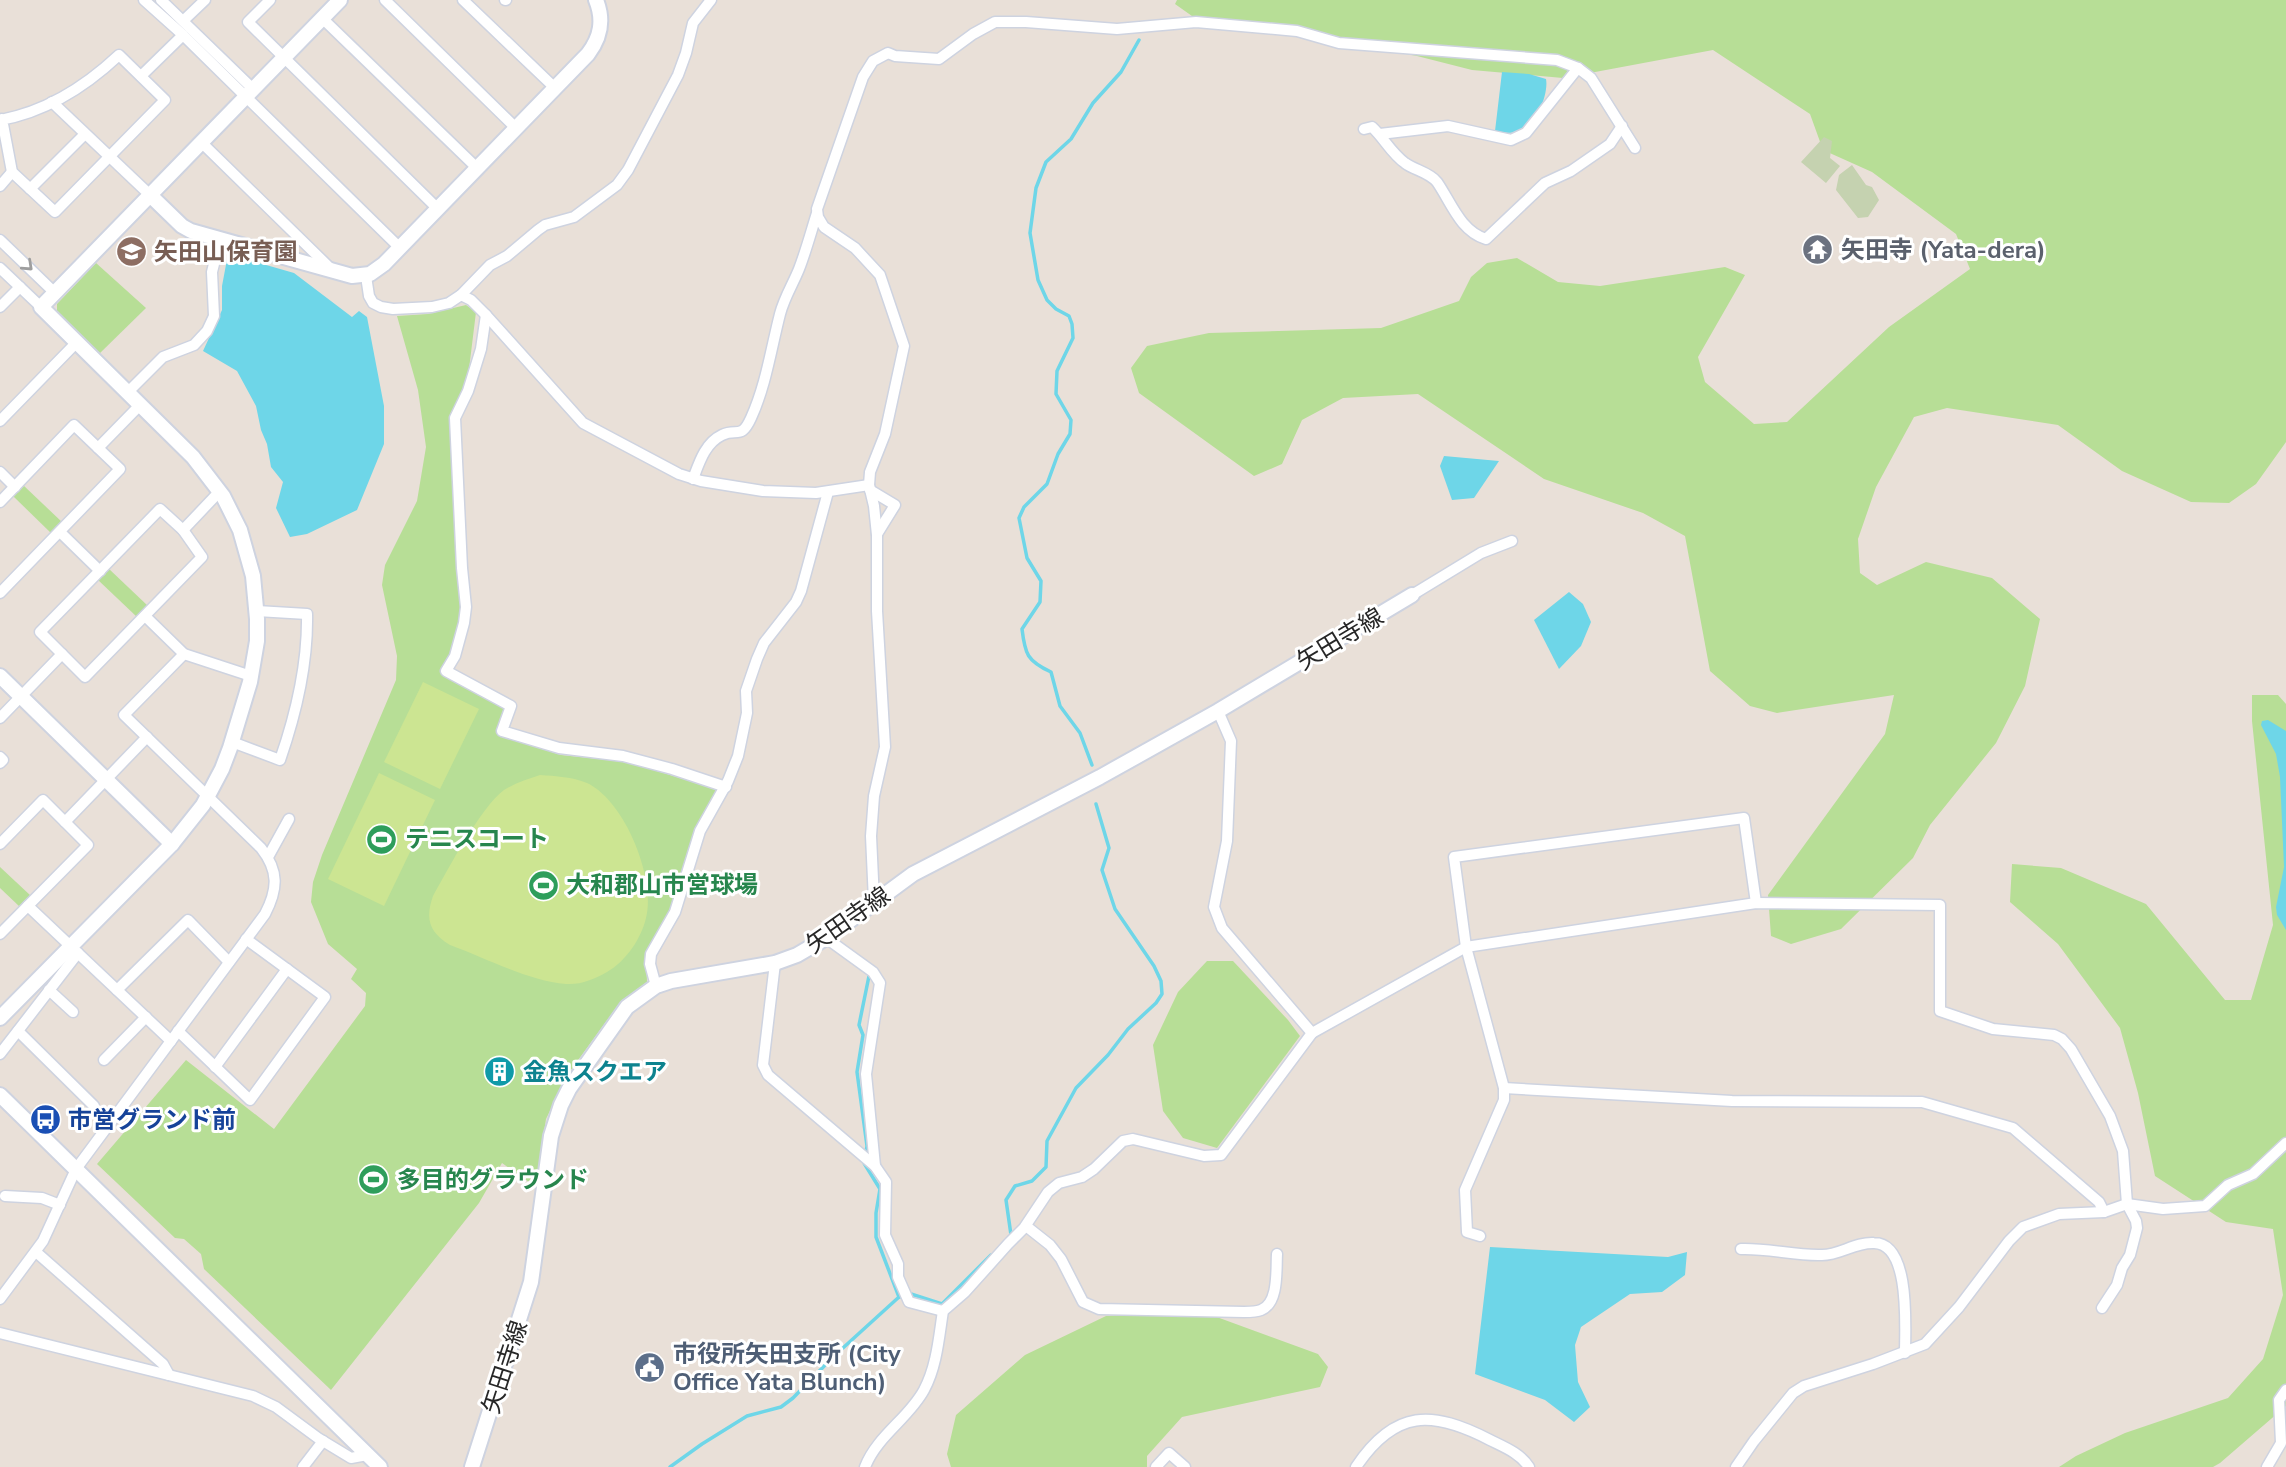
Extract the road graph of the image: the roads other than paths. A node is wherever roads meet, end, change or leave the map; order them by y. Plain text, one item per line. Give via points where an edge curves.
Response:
1 (144, 0) edge
2 (161, 0) edge
3 (205, 0) edge
4 (270, 0) edge
5 (340, 0) edge
6 (385, 0) edge
7 (463, 0) edge
8 (596, 0) edge
9 (711, 0) edge
10 (322, 18) junction
11 (184, 20) junction
12 (183, 35) junction
13 (283, 58) junction
14 (1578, 68) junction
15 (141, 76) junction
16 (555, 88) junction
17 (249, 93) junction
18 (52, 102) junction
19 (1, 119) edge
20 (1622, 126) junction
21 (516, 128) junction
22 (1364, 129) dead end
23 (85, 134) junction
24 (1380, 134) junction
25 (201, 142) junction
26 (1635, 148) dead end
27 (109, 156) junction
28 (477, 168) junction
29 (12, 172) junction
30 (0, 186) edge
31 (30, 189) junction
32 (150, 195) junction
33 (438, 209) junction
34 (817, 213) junction
35 (0, 240) edge
36 (220, 240) junction
37 (400, 248) junction
38 (0, 268) edge
39 (333, 271) junction
40 (366, 276) junction
41 (20, 287) junction
42 (55, 293) junction
43 (461, 295) junction
44 (0, 307) edge
45 (41, 307) junction
46 (486, 315) junction
47 (77, 342) junction
48 (128, 392) junction
49 (141, 405) junction
50 (0, 421) edge
51 (98, 448) junction
52 (0, 472) edge
53 (693, 479) junction
54 (15, 487) junction
55 (869, 487) junction
56 (220, 491) junction
57 (828, 492) junction
58 (0, 502) edge
59 (183, 530) junction
60 (60, 532) junction
61 (877, 535) junction
62 (1512, 541) dead end
63 (100, 571) junction
64 (0, 593) edge
65 (1412, 596) joint
66 (257, 611) junction
67 (145, 616) junction
68 (62, 654) junction
69 (184, 654) junction
70 (0, 676) edge
71 (251, 676) junction
72 (21, 696) junction
73 (1218, 711) junction
74 (0, 719) edge
75 (147, 737) junction
76 (232, 742) junction
77 (106, 779) junction
78 (726, 786) junction
79 (208, 797) junction
80 (289, 819) dead end
81 (65, 822) junction
82 (0, 844) edge
83 (172, 844) junction
84 (268, 857) junction
85 (874, 901) junction
86 (1756, 903) junction
87 (28, 906) junction
88 (0, 934) edge
89 (826, 938) junction
90 (246, 939) junction
91 (1466, 947) junction
92 (74, 949) junction
93 (229, 962) junction
94 (775, 963) junction
95 (287, 970) junction
96 (656, 986) junction
97 (49, 990) junction
98 (117, 990) junction
99 (73, 1012) dead end
100 (146, 1017) junction
101 (0, 1018) edge
102 (18, 1031) junction
103 (178, 1031) junction
104 (1312, 1032) junction
105 (171, 1041) junction
106 (0, 1054) edge
107 (104, 1060) dead end
108 (215, 1067) junction
109 (1503, 1088) junction
110 (0, 1095) edge
111 (94, 1106) dead end
112 (2286, 1143) edge
113 (869, 1160) junction
114 (76, 1169) junction
115 (5, 1196) dead end
116 (2127, 1203) junction
117 (60, 1205) junction
118 (2104, 1212) junction
119 (1026, 1226) junction
120 (1480, 1236) dead end
121 (1741, 1249) dead end
122 (36, 1252) junction
123 (1277, 1254) dead end
124 (0, 1299) edge
125 (2102, 1308) dead end
126 (943, 1311) junction
127 (0, 1333) edge
128 (1905, 1353) junction
129 (169, 1375) junction
130 (2286, 1390) edge
131 (323, 1441) junction
132 (367, 1455) junction
133 (303, 1467) edge
134 (380, 1467) edge
135 (472, 1467) edge
136 (865, 1467) edge
137 (1156, 1467) edge
138 (1185, 1467) edge
139 (1356, 1467) edge
140 (1529, 1467) edge
141 (1736, 1467) edge
142 (2267, 1467) edge

1 - 12 street
2 - 11 street
3 - 11 street
4 - 13 street via 248,22
5 - 10 street
6 - 21 street
7 - 16 street
8 - 16 street via 601,26 595,45
9 - 43 street via 693,23 678,75 617,185 574,217 545,225 490,265
10 - 13 street
10 - 28 street
11 - 17 street
12 - 15 street
12 - 17 street
13 - 17 street
13 - 33 street
14 - 20 street via 1591,78
14 - 24 street via 1526,133 1511,140 1448,126
14 - 34 street via 1557,61 1339,43 1264,27 1196,22 1117,29 995,22 939,60 888,53 873,61 863,77
15 - 18 street via 119,55 81,86
15 - 27 street via 165,100
16 - 21 street
17 - 25 street
17 - 37 street
18 - 19 street
18 - 23 street
19 - 29 street
20 - 24 street via 1610,144 1571,172 1545,183 1486,239 1467,229 1435,179 1406,165
20 - 26 street
21 - 28 street
22 - 24 street via 1373,127
23 - 27 street
23 - 31 street
25 - 32 street
25 - 39 street
27 - 31 street via 55,212
27 - 32 street
28 - 33 street
29 - 30 street
29 - 31 street
32 - 36 street via 182,226
32 - 42 street
33 - 37 street
34 - 53 street via 780,313 751,419 742,432 724,434 713,442
34 - 55 street via 824,227 855,248 880,275 904,346
35 -> 42 street
36 - 39 street
36 - 48 street via 212,272 214,316 207,331 194,345 163,357
37 - 40 street
38 - 41 street
39 - 40 street
40 - 43 street via 369,296 381,307 432,307
41 - 44 street
41 - 45 street
42 - 45 street
43 - 46 street
45 - 47 street
46 - 53 street via 583,423
46 - 78 street via 481,349 455,418 466,607 455,656 446,671 511,706 502,731 559,748 660,766
47 - 48 street
47 - 50 street
48 - 49 street
49 - 51 street
49 - 56 street
51 - 54 street via 74,425
51 - 60 street via 120,469
52 - 54 street
53 - 57 street via 763,491
54 - 58 street
55 - 57 street
55 - 61 street
55 - 61 street via 895,505
56 - 59 street
56 - 66 street via 247,552
57 - 78 street via 801,591 757,659 746,691 747,713 738,757
59 - 63 street via 160,509
59 - 67 street via 202,557
60 - 63 street
60 - 64 street
61 - 85 street via 885,747 872,816
62 - 65 street via 1481,553
63 - 68 street via 40,632
65 - 73 street, 矢田寺線
66 - 71 street
66 - 76 street via 307,614 303,667 280,760
67 - 68 street via 85,677
67 - 69 street
68 - 72 street
69 - 71 street
69 - 75 street via 124,715
70 - 72 street
71 - 76 street
72 - 74 street
72 - 77 street
73 - 85 street, 矢田寺線 via 930,864
73 - 104 street via 1231,741 1227,841 1214,907 1222,928
75 - 77 street
75 - 79 street
76 - 79 street
77 - 81 street
77 - 83 street
78 - 96 street via 700,831 675,912 651,954
79 - 83 street
79 - 84 street
80 - 84 street
81 - 82 street via 43,800
81 - 87 street via 88,845
83 - 92 street
84 - 90 street via 275,884 273,899
85 - 89 street, 矢田寺線
86 - 91 street
86 - 91 street via 1744,818 1454,857
86 - 116 street via 1940,905 1940,1011 1993,1029 2062,1038 2110,1116 2123,1151
87 - 88 street
87 - 92 street
89 - 94 street, 矢田寺線
89 - 113 street via 873,972 880,983 866,1074
90 - 93 street
90 - 95 street
91 - 104 street
91 - 109 street
92 - 97 street
92 - 98 street
92 - 101 street
93 - 98 street via 188,920
93 - 103 street
94 - 96 street, 矢田寺線
94 - 113 street via 763,1065 768,1075
95 - 108 street
95 - 108 street via 325,997 250,1100
96 - 135 street, 矢田寺線 via 618,1019 569,1089 555,1118 531,1282
97 - 99 street
97 - 102 street
98 - 100 street
100 - 105 street
100 - 107 street
102 - 106 street
102 - 111 street
103 - 105 street
103 - 108 street
104 - 119 street via 1221,1155 1123,1141 1094,1169 1048,1192
105 - 114 street
109 - 118 street via 1732,1101 1922,1102 2012,1128 2099,1202
109 - 120 street via 1504,1100 1465,1190 1467,1232
110 - 114 street
112 - 116 street via 2253,1174 2228,1185 2205,1206 2163,1209
113 - 126 street via 887,1182 885,1235 905,1295 909,1302
114 - 117 street
114 - 132 street
115 - 117 street via 42,1198
116 - 118 street
116 - 125 street via 2137,1228 2130,1255
117 - 122 street
118 - 128 street via 2059,1214 2024,1227 1933,1337
119 - 123 street via 1060,1259 1083,1302 1098,1309 1261,1311 1273,1297
119 - 126 street
121 - 128 street via 1822,1255 1877,1242 1886,1247 1901,1271
122 - 124 street
122 - 129 street via 163,1364
126 - 136 street via 924,1389
127 - 129 street
128 - 141 street via 1793,1393
129 - 131 street via 265,1401
130 - 142 street via 2279,1400 2281,1443
131 - 132 street via 351,1458
131 - 133 street
132 - 134 street
137 - 138 street via 1169,1453
139 - 140 street via 1395,1428 1432,1419 1479,1434 1513,1451

